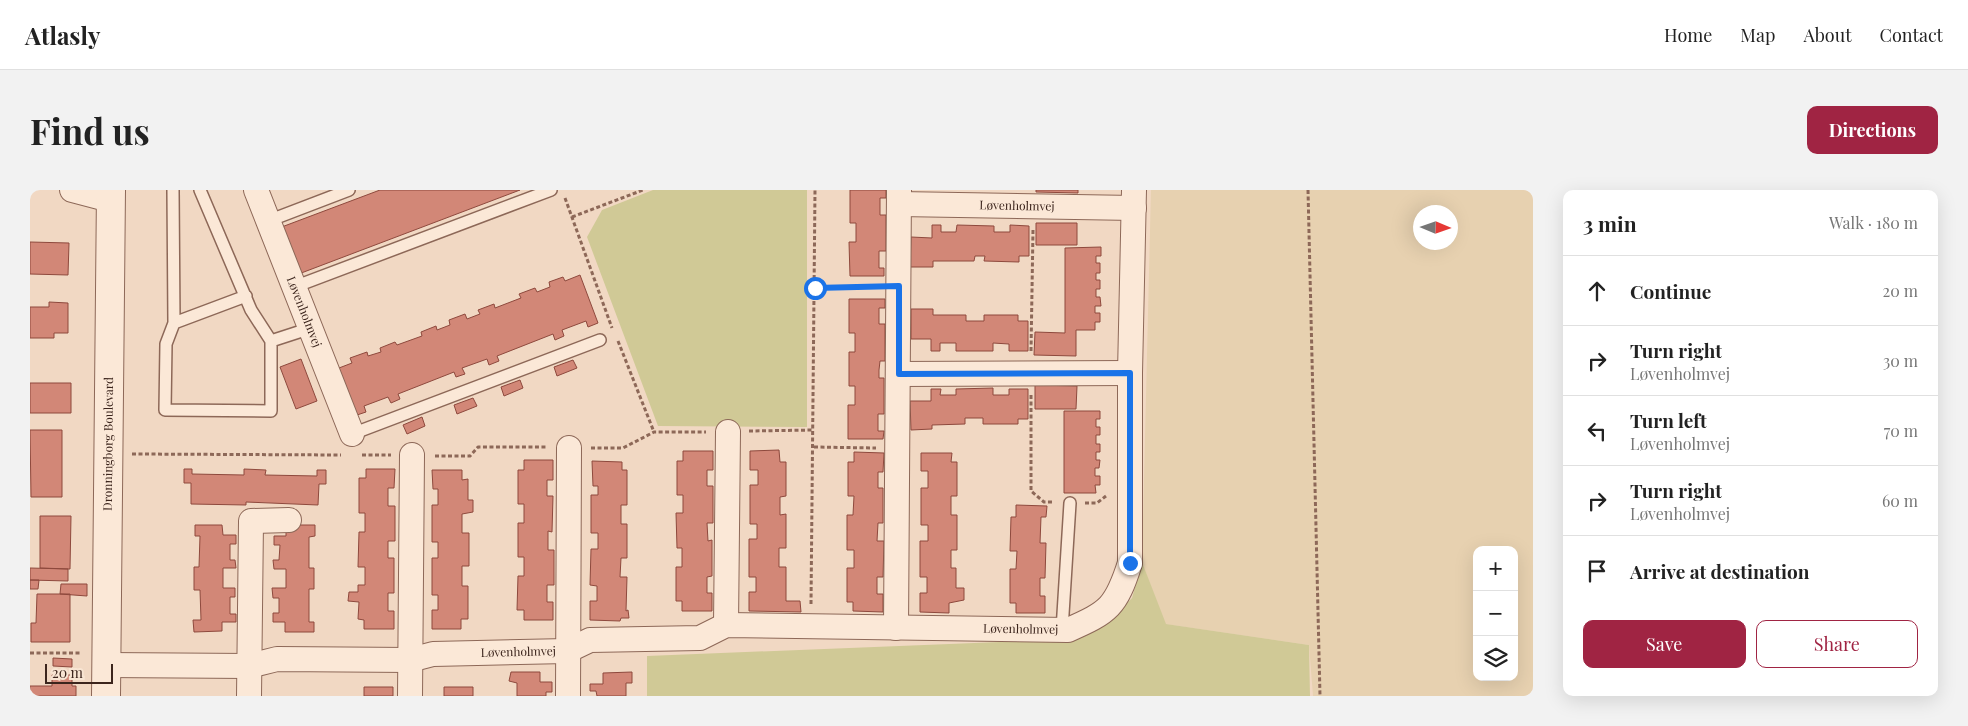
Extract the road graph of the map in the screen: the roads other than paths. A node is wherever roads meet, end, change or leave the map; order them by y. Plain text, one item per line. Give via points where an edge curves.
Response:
1 (72, 190) edge
2 (173, 190) edge
3 (200, 190) edge
4 (256, 190) edge
5 (349, 190) edge
6 (551, 190) edge
7 (111, 195) edge
8 (899, 197) edge
9 (1134, 199) edge
10 (268, 221) junction
11 (294, 287) junction
12 (246, 296) junction
13 (174, 323) junction
14 (311, 328) junction
15 (600, 340) dead end
16 (271, 341) junction
17 (1130, 373) junction
18 (899, 374) junction
19 (728, 432) road end
20 (352, 445) joint
21 (569, 448) road end
22 (412, 456) road end
23 (1070, 503) dead end
24 (289, 520) dead end
25 (726, 625) junction
26 (896, 628) junction
27 (1062, 630) junction
28 (567, 651) junction
29 (410, 660) junction
30 (106, 665) junction
31 (249, 666) junction
32 (106, 696) edge
33 (249, 696) edge
34 (410, 696) edge
35 (568, 696) edge

1 - 7 street
2 - 13 lane
3 - 12 lane
4 - 10 street, Løvenholmvej
5 - 10 lane
6 - 11 lane
7 - 30 street, Dronningborg Boulevard
8 - 9 street, Løvenholmvej
8 - 18 street, Løvenholmvej
9 - 17 street, Løvenholmvej
10 - 11 street, Løvenholmvej
11 - 14 street, Løvenholmvej
12 - 13 lane
12 - 16 lane
13 - 16 lane via 166,344 165,410 271,410
14 - 16 lane
14 - 20 street, Løvenholmvej
15 - 20 lane
17 - 18 street
17 - 27 street, Løvenholmvej via 1130,563 1120,594 1100,617
18 - 26 street, Løvenholmvej
19 - 25 street
21 - 28 street, Løvenholmvej
22 - 29 street
23 - 27 lane
24 - 31 street via 251,521
25 - 26 street, Løvenholmvej
25 - 28 street, Løvenholmvej via 700,638 590,640
26 - 27 street, Løvenholmvej
28 - 29 street, Løvenholmvej via 433,654
28 - 35 street, Løvenholmvej
29 - 31 street, Løvenholmvej via 277,659
29 - 34 street
30 - 31 street, Løvenholmvej
30 - 32 street, Dronningborg Boulevard
31 - 33 street

